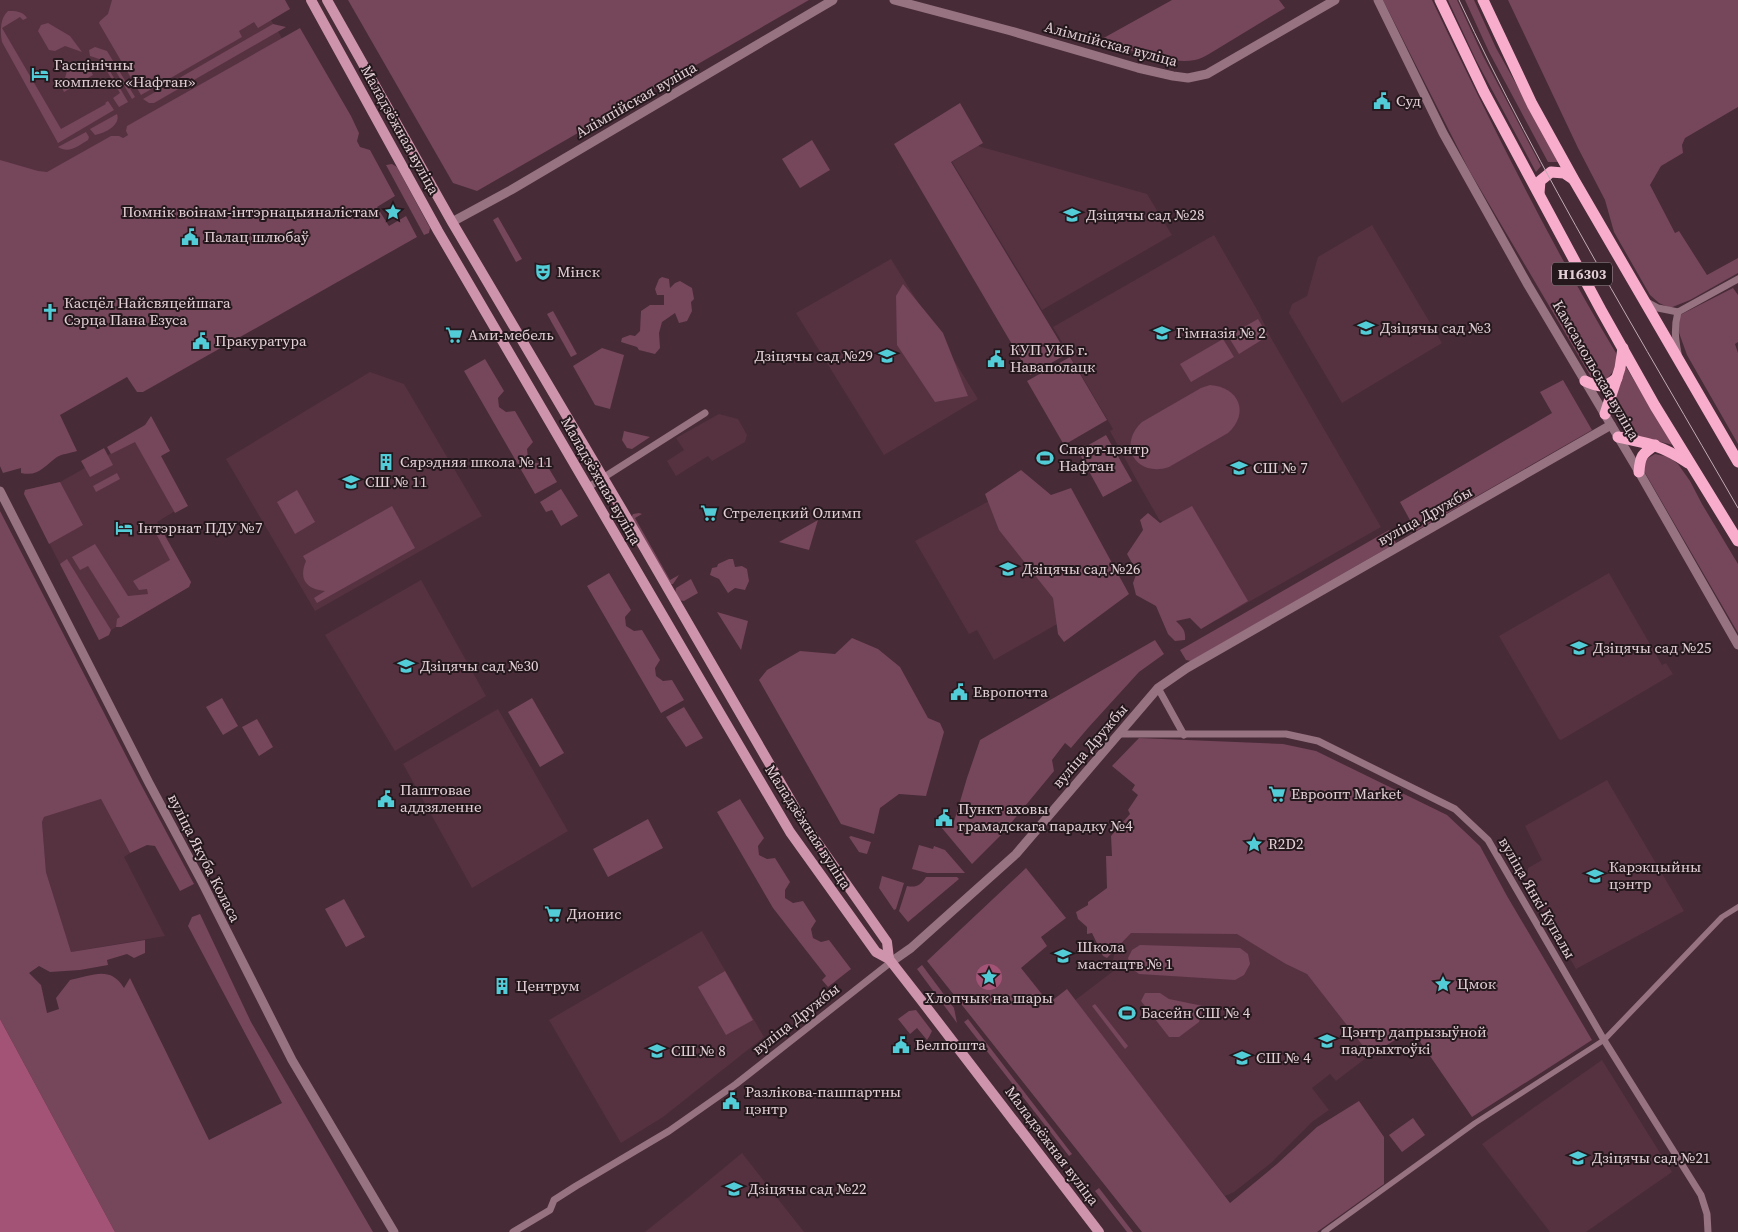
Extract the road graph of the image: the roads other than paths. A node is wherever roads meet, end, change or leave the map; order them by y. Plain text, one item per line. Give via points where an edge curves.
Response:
1 (311, 0) edge
2 (327, 0) edge
3 (833, 0) edge
4 (894, 0) edge
5 (1335, 0) edge
6 (1378, 0) edge
7 (1440, 0) edge
8 (1483, 0) edge
9 (1574, 180) junction
10 (1539, 193) junction
11 (452, 222) junction
12 (438, 231) junction
13 (1738, 279) edge
14 (1643, 299) junction
15 (1678, 312) junction
16 (1623, 348) junction
17 (1680, 360) junction
18 (1617, 378) junction
19 (1586, 381) junction
20 (705, 413) dead end
21 (1605, 414) junction
22 (1611, 426) junction
23 (1618, 437) junction
24 (1655, 445) junction
25 (1738, 462) edge
26 (1691, 465) junction
27 (1639, 472) junction
28 (603, 477) junction
29 (587, 488) junction
30 (0, 491) edge
31 (1738, 541) edge
32 (1738, 645) edge
33 (1158, 688) junction
34 (1119, 734) junction
35 (1184, 735) junction
36 (1738, 907) edge
37 (890, 961) junction
38 (1604, 1040) junction
39 (394, 1232) edge
40 (513, 1232) edge
41 (1099, 1232) edge
42 (1324, 1232) edge
43 (1708, 1232) edge

1 - 12 main road, Маладзёжная вуліца
2 - 11 main road, Маладзёжная вуліца
3 - 11 street, Алімпійская вуліца
4 - 5 street, Алімпійская вуліца via 1138,68 1188,78 1207,74
6 - 19 street, Камсамольская вуліца via 1443,133
7 - 10 main road, Н16303 via 1484,92
8 - 9 main road, Н16303 via 1532,104
9 - 10 main road via 1564,173 1551,172 1540,181
9 - 14 main road, Н16303
10 - 16 main road, Н16303
11 - 12 main road
11 - 28 main road, Маладзёжная вуліца
12 - 29 main road, Маладзёжная вуліца
13 - 15 street
14 - 15 street via 1658,308
14 - 17 main road, Н16303
15 - 17 street via 1675,332
16 - 18 main road
16 - 26 main road, Н16303
17 - 25 main road, Н16303
18 - 19 main road via 1608,385 1597,387
18 - 21 main road
19 - 21 street, Камсамольская вуліца
20 - 28 street
21 - 22 street, Камсамольская вуліца
22 - 23 street, Камсамольская вуліца
22 - 33 street, вуліца Дружбы via 1187,668
23 - 24 main road
23 - 27 street, Камсамольская вуліца
24 - 26 main road
24 - 27 main road via 1640,458
26 - 31 main road, Н16303
27 - 32 street, Камсамольская вуліца
28 - 29 street
28 - 37 main road, Маладзёжная вуліца via 805,824 887,942
29 - 37 main road, Маладзёжная вуліца via 790,832 876,952
30 - 39 street, вуліца Якуба Коласа via 292,1060
33 - 34 street, вуліца Дружбы
33 - 35 street
34 - 35 street, вуліца Янкі Купалы
34 - 37 street, вуліца Дружбы via 1016,854 918,942
35 - 38 street, вуліца Янкі Купалы via 1286,734 1318,741 1455,809 1488,840
36 - 38 street via 1722,917
37 - 40 street, вуліца Дружбы via 669,1132 554,1200 550,1210
37 - 41 main road, Маладзёжная вуліца
38 - 42 street via 1475,1123
38 - 43 street, вуліца Янкі Купалы via 1701,1195

